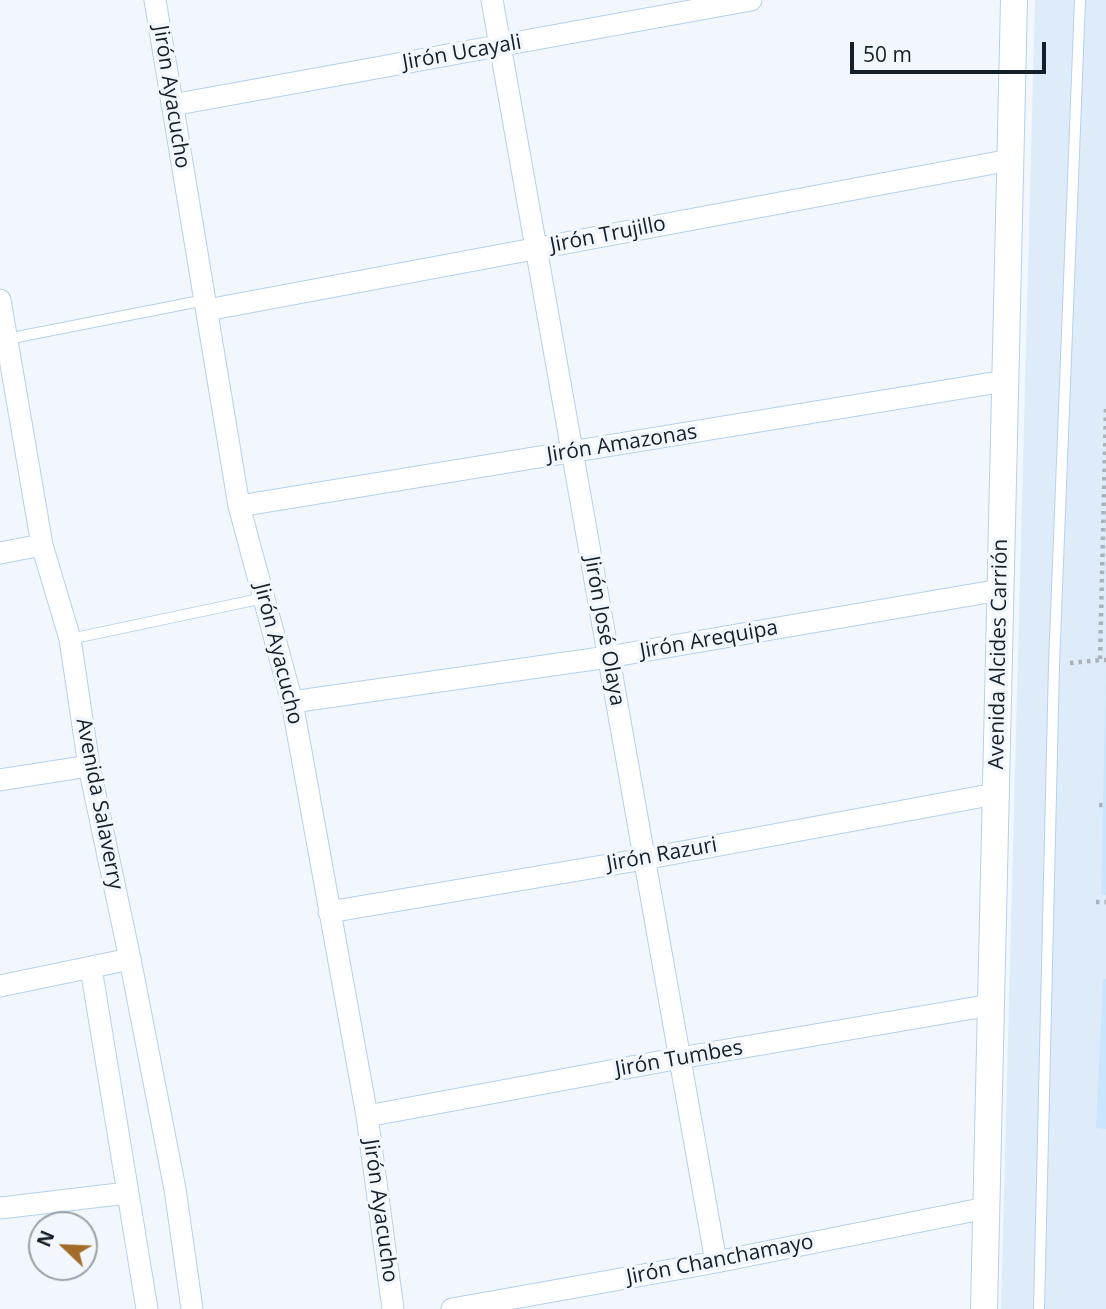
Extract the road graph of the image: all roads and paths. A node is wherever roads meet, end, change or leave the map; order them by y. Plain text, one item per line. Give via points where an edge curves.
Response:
1 (155, 0) edge
2 (492, 0) edge
3 (751, 0) edge
4 (1014, 0) edge
5 (1080, 0) edge
6 (500, 46) junction
7 (172, 105) junction
8 (1010, 160) junction
9 (536, 248) junction
10 (0, 300) edge
11 (206, 305) junction
12 (3, 340) edge
13 (1005, 382) junction
14 (1106, 409) edge
15 (572, 452) junction
16 (1104, 479) edge
17 (239, 506) junction
18 (42, 545) junction
19 (0, 553) edge
20 (1000, 590) junction
21 (264, 598) junction
22 (70, 639) junction
23 (608, 657) junction
24 (1103, 660) edge
25 (1054, 665) junction
26 (292, 702) junction
27 (89, 766) junction
28 (0, 780) edge
29 (995, 794) junction
30 (1099, 805) dead end
31 (1106, 805) edge
32 (644, 859) junction
33 (1096, 902) dead end
34 (1106, 902) edge
35 (329, 912) junction
36 (130, 959) junction
37 (91, 968) junction
38 (0, 986) edge
39 (991, 1005) junction
40 (680, 1058) junction
41 (367, 1116) junction
42 (127, 1193) junction
43 (0, 1208) edge
44 (986, 1208) junction
45 (716, 1262) junction
46 (147, 1309) edge
47 (192, 1309) edge
48 (393, 1309) edge
49 (452, 1309) edge
50 (984, 1309) edge
51 (1039, 1309) edge

1 - 7 street, Jirón Ayacucho
2 - 6 street, Jirón José Olaya
3 - 6 street, Jirón Ucayali
4 - 8 street, Avenida Alcides Carrión
5 - 25 lane
6 - 7 street, Jirón Ucayali
6 - 9 street, Jirón José Olaya
7 - 11 street, Jirón Ayacucho
8 - 9 street, Jirón Trujillo
8 - 13 street, Avenida Alcides Carrión
9 - 11 street, Jirón Trujillo
9 - 15 street, Jirón José Olaya
10 - 12 street, Avenida Salaverry
11 - 12 lane, Jirón Trujillo
11 - 17 street, Jirón Ayacucho
12 - 18 street, Avenida Salaverry
13 - 15 street, Jirón Amazonas
13 - 20 street, Avenida Alcides Carrión
14 - 16 path
15 - 17 street, Jirón Amazonas
15 - 23 street, Jirón José Olaya
16 - 24 path
17 - 21 street, Jirón Ayacucho
18 - 19 street
18 - 22 street, Avenida Salaverry
20 - 23 street, Jirón Arequipa
20 - 29 street, Avenida Alcides Carrión
21 - 22 lane
21 - 26 street, Jirón Ayacucho
22 - 27 street, Avenida Salaverry
23 - 26 street, Jirón Arequipa
23 - 32 street, Jirón José Olaya
24 - 25 path
25 - 51 lane
26 - 35 street, Jirón Ayacucho
27 - 28 street
27 - 36 street, Avenida Salaverry
29 - 32 street, Jirón Razuri
29 - 39 street, Avenida Alcides Carrión
30 - 31 path
32 - 35 street, Jirón Razuri
32 - 40 street, Jirón José Olaya
33 - 34 path
35 - 41 street, Jirón Ayacucho
36 - 37 street
36 - 47 street, Avenida Salaverry via 175,1189
37 - 38 street
37 - 42 street
39 - 40 street, Jirón Tumbes
39 - 44 street, Avenida Alcides Carrión
40 - 41 street, Jirón Tumbes
40 - 45 street, Jirón José Olaya
41 - 48 street, Jirón Ayacucho
42 - 43 street
42 - 46 street
44 - 45 street, Jirón Chanchamayo
44 - 50 street, Avenida Alcides Carrión
45 - 49 street, Jirón Chanchamayo

